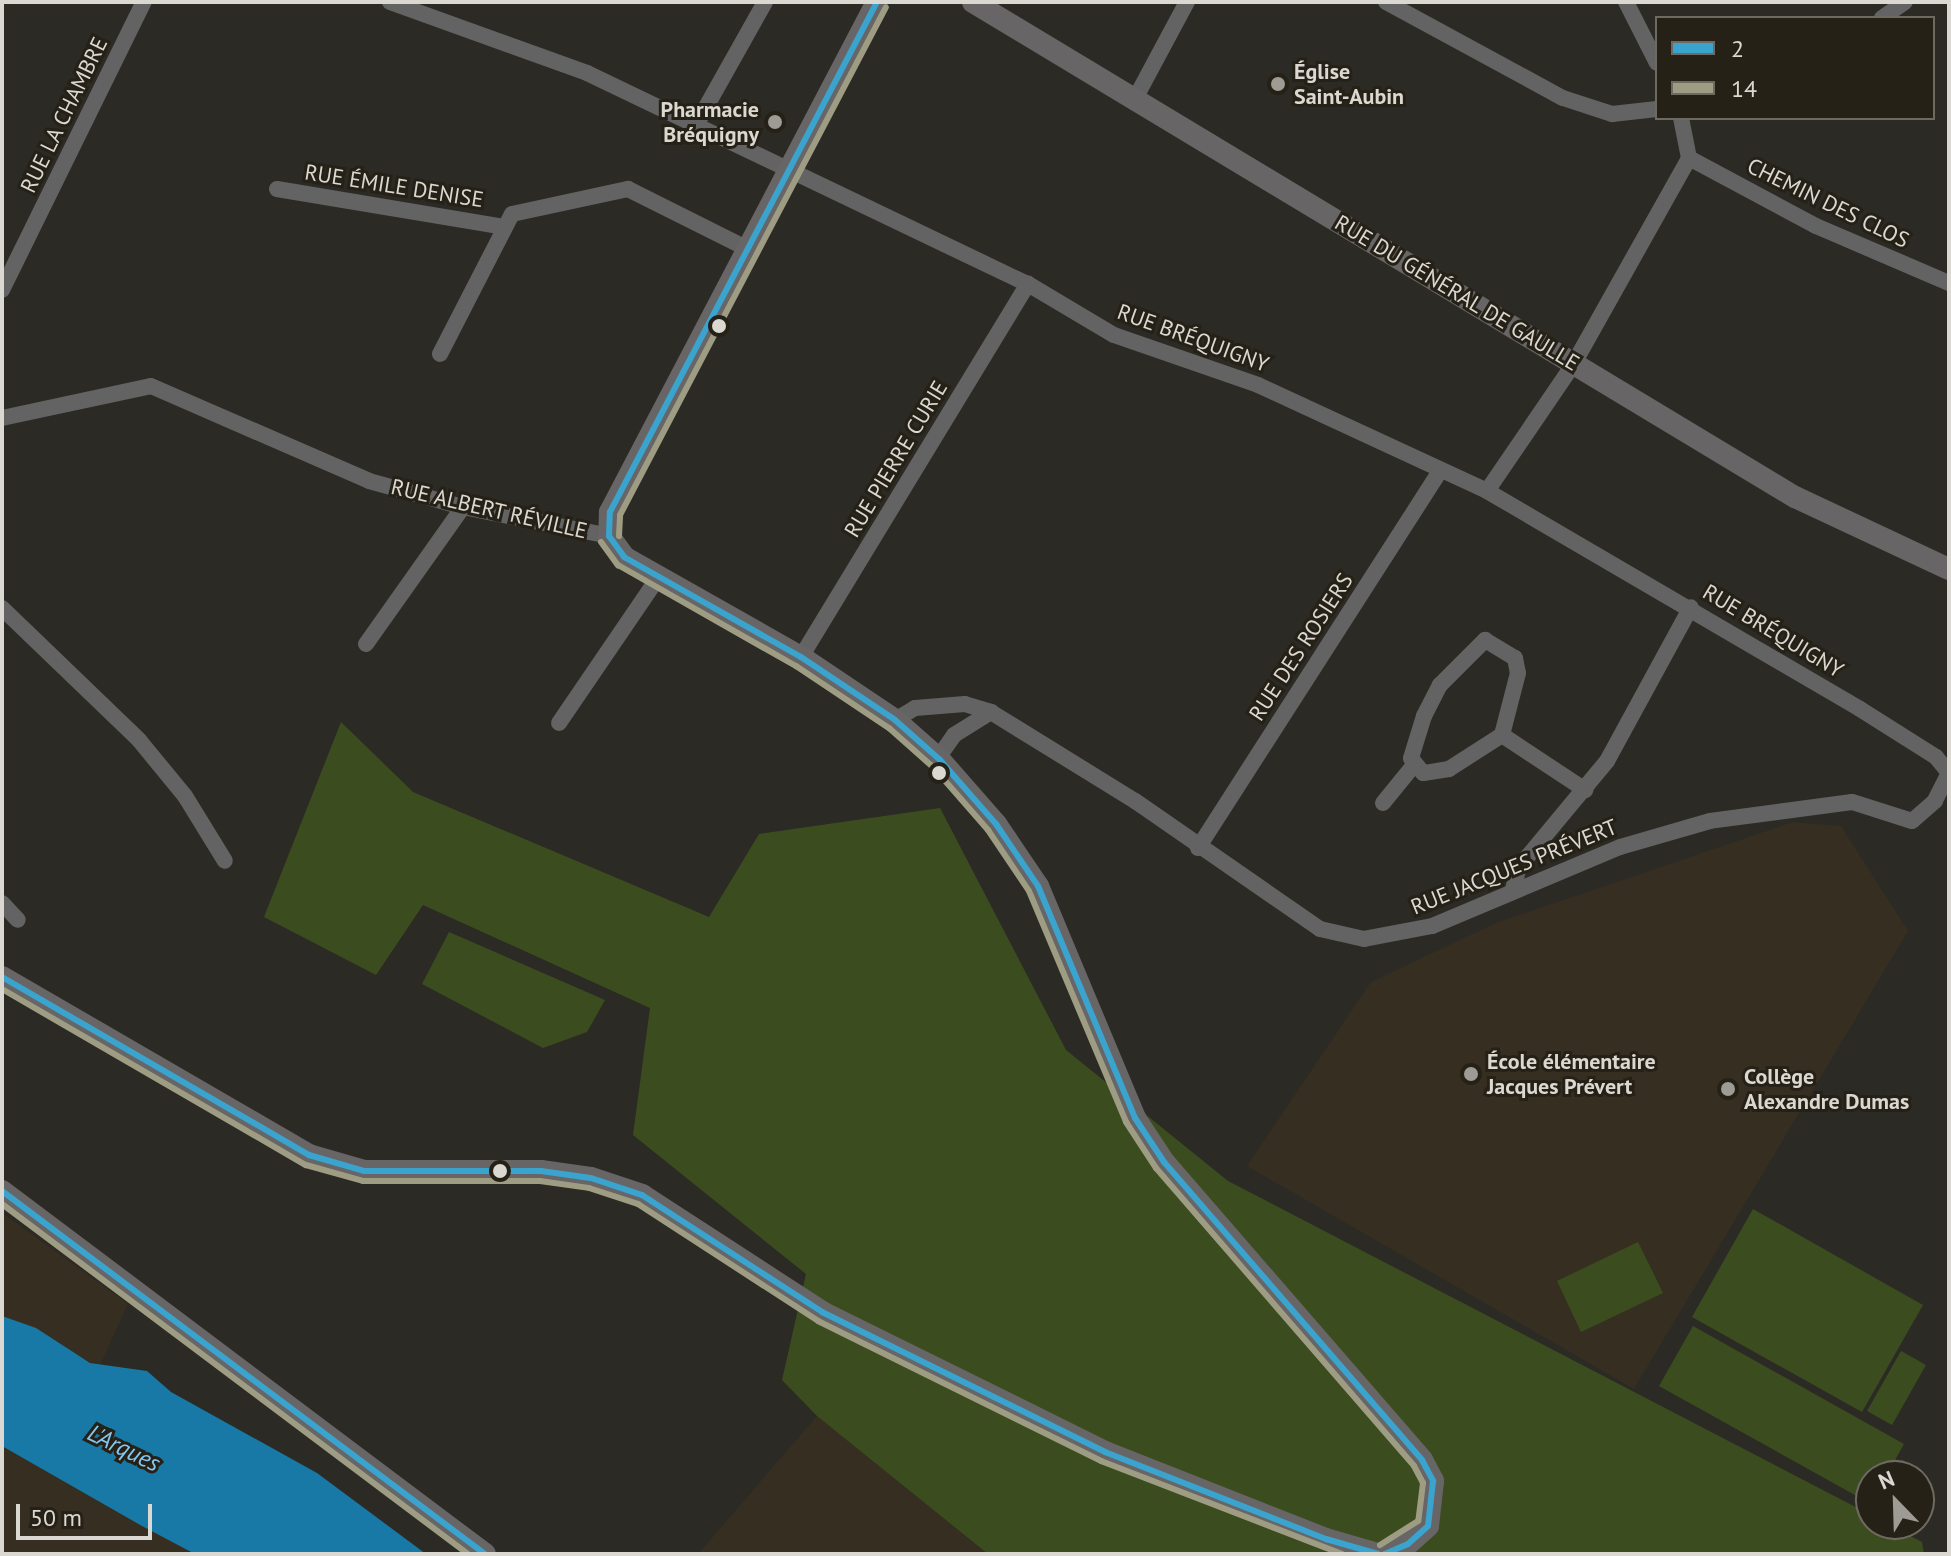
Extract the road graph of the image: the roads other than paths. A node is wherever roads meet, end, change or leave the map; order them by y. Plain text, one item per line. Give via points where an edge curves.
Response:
1 (144, 2) edge
2 (390, 2) edge
3 (765, 2) edge
4 (877, 2) edge
5 (973, 2) edge
6 (1187, 2) edge
7 (1386, 2) edge
8 (1626, 2) edge
9 (1905, 2) edge
10 (1885, 16) edge
11 (1655, 59) edge
12 (1136, 97) junction
13 (1655, 109) edge
14 (1681, 120) edge
15 (696, 125) junction
16 (1689, 158) junction
17 (789, 168) junction
18 (277, 189) dead end
19 (504, 227) junction
20 (748, 249) junction
21 (1949, 283) edge
22 (1028, 284) junction
23 (2, 290) edge
24 (440, 354) dead end
25 (1573, 365) junction
26 (2, 418) edge
27 (1441, 470) junction
28 (1487, 491) junction
29 (463, 507) junction
30 (609, 536) junction
31 (1949, 569) edge
32 (658, 578) junction
33 (1691, 607) junction
34 (2, 608) edge
35 (366, 644) dead end
36 (801, 657) junction
37 (991, 712) junction
38 (895, 720) junction
39 (559, 723) dead end
40 (1502, 735) junction
41 (938, 758) junction
42 (1414, 765) junction
43 (1949, 773) edge
44 (1585, 790) junction
45 (1383, 803) dead end
46 (1198, 848) junction
47 (225, 861) dead end
48 (1513, 889) junction
49 (2, 903) edge
50 (18, 920) dead end
51 (2, 977) edge
52 (2, 1191) edge
53 (485, 1554) edge
54 (1381, 1554) edge

1 - 23 street, RUE LA CHAMBRE
2 - 15 street, RUE BRÉQUIGNY via 587,73
3 - 15 street
4 - 17 street via 817,124
5 - 12 street, RUE DU GÉNÉRAL DE GAULLE
6 - 12 street
7 - 13 street via 1563,98 1612,114
8 - 11 street
9 - 10 street
12 - 25 street, RUE DU GÉNÉRAL DE GAULLE
14 - 16 street
15 - 17 street, RUE BRÉQUIGNY
16 - 21 street, CHEMIN DES CLOS via 1816,226
16 - 25 street
17 - 20 street
17 - 22 street, RUE BRÉQUIGNY
18 - 19 street, RUE ÉMILE DENISE
19 - 20 street via 512,214 628,189
19 - 24 street
20 - 30 street via 610,512
22 - 27 street, RUE BRÉQUIGNY via 1114,335 1258,385
22 - 36 street, RUE PIERRE CURIE
25 - 28 street
25 - 31 street, RUE DU GÉNÉRAL DE GAULLE via 1795,497
26 - 29 street, RUE ALBERT RÉVILLE via 151,386 320,463
27 - 28 street, RUE BRÉQUIGNY
27 - 46 street, RUE DES ROSIERS
28 - 33 street, RUE BRÉQUIGNY
29 - 30 street, RUE ALBERT RÉVILLE
29 - 35 street
30 - 32 street, RUE ALBERT RÉVILLE via 624,557
32 - 36 street, RUE ALBERT RÉVILLE
32 - 39 street
33 - 43 street, RUE BRÉQUIGNY via 1923,749
33 - 44 street via 1649,691
34 - 47 street via 139,740 185,796
36 - 38 street, RUE ALBERT RÉVILLE
37 - 38 street, RUE JACQUES PRÉVERT via 965,704 915,708
37 - 41 street via 954,735
37 - 46 street, RUE JACQUES PRÉVERT via 1135,801
38 - 41 street, RUE ALBERT RÉVILLE
40 - 42 street via 1449,769 1423,773
40 - 42 street via 1518,673 1515,658 1485,640 1440,685 1424,716 1411,758
40 - 44 street
41 - 54 street, RUE ALBERT RÉVILLE via 996,824 1038,886 1135,1118 1164,1162 1422,1460 1433,1481 1428,1526 1408,1544
42 - 45 street
43 - 48 street, RUE JACQUES PRÉVERT via 1935,801 1912,821 1852,802 1724,819 1620,847
44 - 48 street via 1519,867
46 - 48 street, RUE JACQUES PRÉVERT via 1320,929 1364,939 1432,926
49 - 50 street
51 - 54 street via 309,1155 364,1171 541,1171 591,1178 642,1195 822,1312 1092,1446 1326,1539
52 - 53 street

